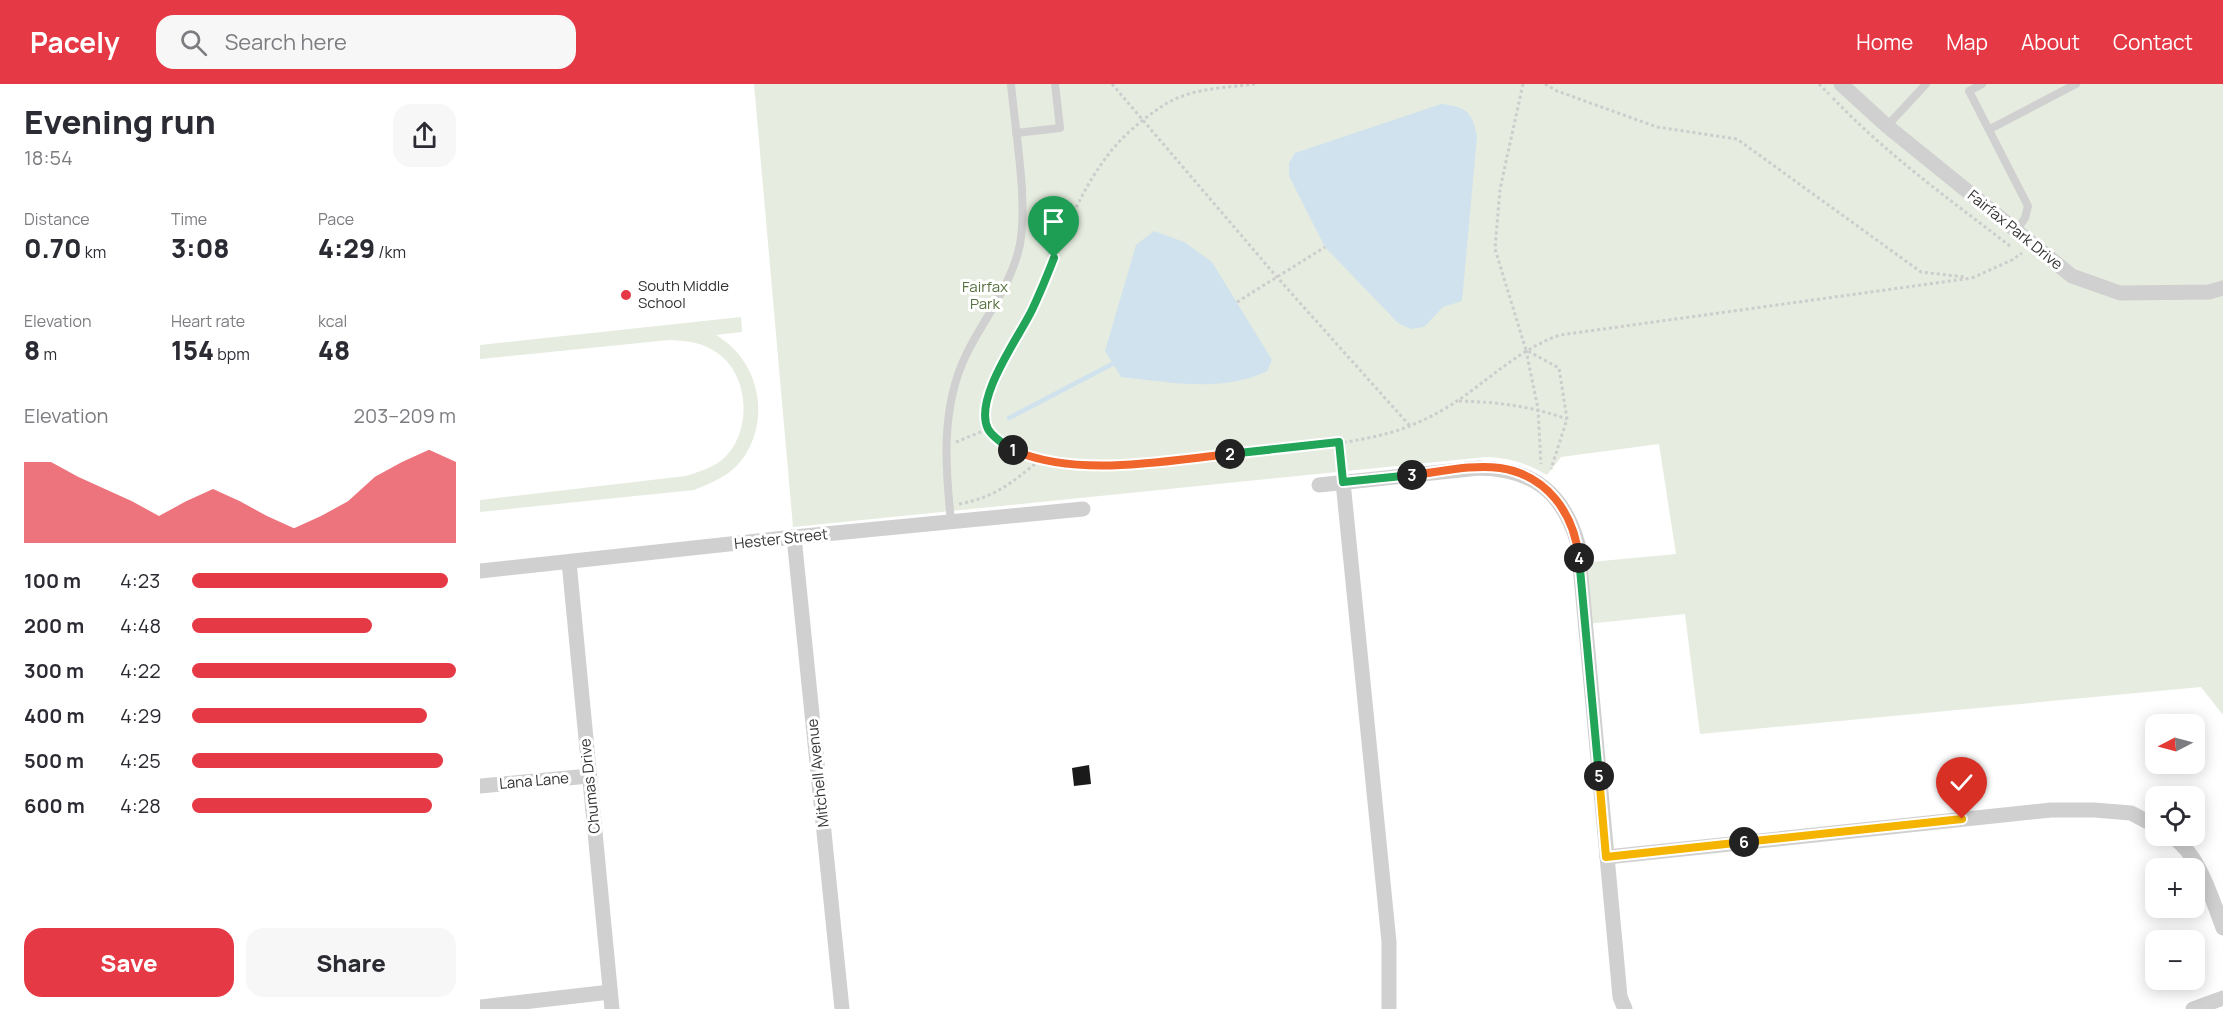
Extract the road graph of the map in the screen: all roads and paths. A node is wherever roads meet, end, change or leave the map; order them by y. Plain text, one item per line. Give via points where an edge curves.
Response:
1 (1011, 84) edge
2 (1055, 84) edge
3 (1112, 84) edge
4 (1255, 84) edge
5 (1523, 84) edge
6 (1545, 84) edge
7 (1841, 84) edge
8 (1926, 84) edge
9 (1982, 84) edge
10 (2076, 84) edge
11 (1967, 87) edge
12 (1143, 122) junction
13 (1887, 126) junction
14 (1990, 129) junction
15 (1016, 134) junction
16 (2016, 231) junction
17 (1325, 247) dead end
18 (2012, 260) dead end
19 (1276, 276) junction
20 (1972, 278) junction
21 (2223, 288) edge
22 (1237, 302) dead end
23 (1526, 350) junction
24 (1457, 401) junction
25 (1538, 409) junction
26 (1567, 419) junction
27 (1410, 426) junction
28 (988, 429) junction
29 (1339, 442) junction
30 (946, 446) junction
31 (1040, 460) junction
32 (1541, 464) dead end
33 (1551, 469) dead end
34 (1343, 482) junction
35 (1319, 485) dead end
36 (1083, 509) dead end
37 (950, 514) junction
38 (794, 537) junction
39 (568, 562) junction
40 (480, 571) edge
41 (589, 776) junction
42 (480, 786) edge
43 (2145, 820) edge
44 (2182, 846) edge
45 (1606, 857) junction
46 (2223, 928) edge
47 (610, 992) junction
48 (2223, 998) edge
49 (480, 1007) edge
50 (612, 1009) edge
51 (842, 1009) edge
52 (1389, 1009) edge
53 (1625, 1009) edge
54 (2193, 1009) edge

1 - 15 lane
2 - 15 lane via 1060,128
3 - 12 path
4 - 12 path via 1195,92 1161,107
5 - 23 path via 1500,189 1495,249
6 - 20 path via 1657,127 1737,139 1921,272
7 - 13 street, Fairfax Park Drive
8 - 13 lane
9 - 11 lane
10 - 14 lane
11 - 14 lane
12 - 19 path
12 - 28 path via 1106,157 1076,207 1032,310 987,399
13 - 16 street, Fairfax Park Drive
14 - 16 lane via 2028,206
15 - 30 lane via 1023,213 1020,244 1011,272 957,377
16 - 21 street, Fairfax Park Drive via 2072,276 2120,293 2209,292
17 - 19 path
18 - 20 path
19 - 22 path
19 - 27 path
20 - 23 path via 1560,335
23 - 24 path
23 - 25 path
23 - 26 path via 1559,368
24 - 25 path via 1498,402
24 - 27 path
25 - 26 path
25 - 32 path
26 - 33 path
27 - 29 path
28 - 30 path
28 - 31 path via 1012,449
29 - 31 path via 1130,464
29 - 34 path
30 - 37 lane
31 - 37 path via 1002,490
34 - 35 street
34 - 45 street via 1500,468 1538,482 1563,507 1572,524 1579,554
34 - 52 street via 1389,942
36 - 37 street, Hester Street
37 - 38 street, Hester Street
38 - 39 street, Hester Street
38 - 51 street, Mitchell Avenue
39 - 40 street, Hester Street
39 - 41 street, Chumas Drive
41 - 42 street, Lana Lane
41 - 47 street, Chumas Drive
43 - 45 street via 2131,813 2051,810
44 - 46 street via 2204,878
45 - 53 street via 1620,997
47 - 49 street
47 - 50 street, Chumas Drive
48 - 54 street

